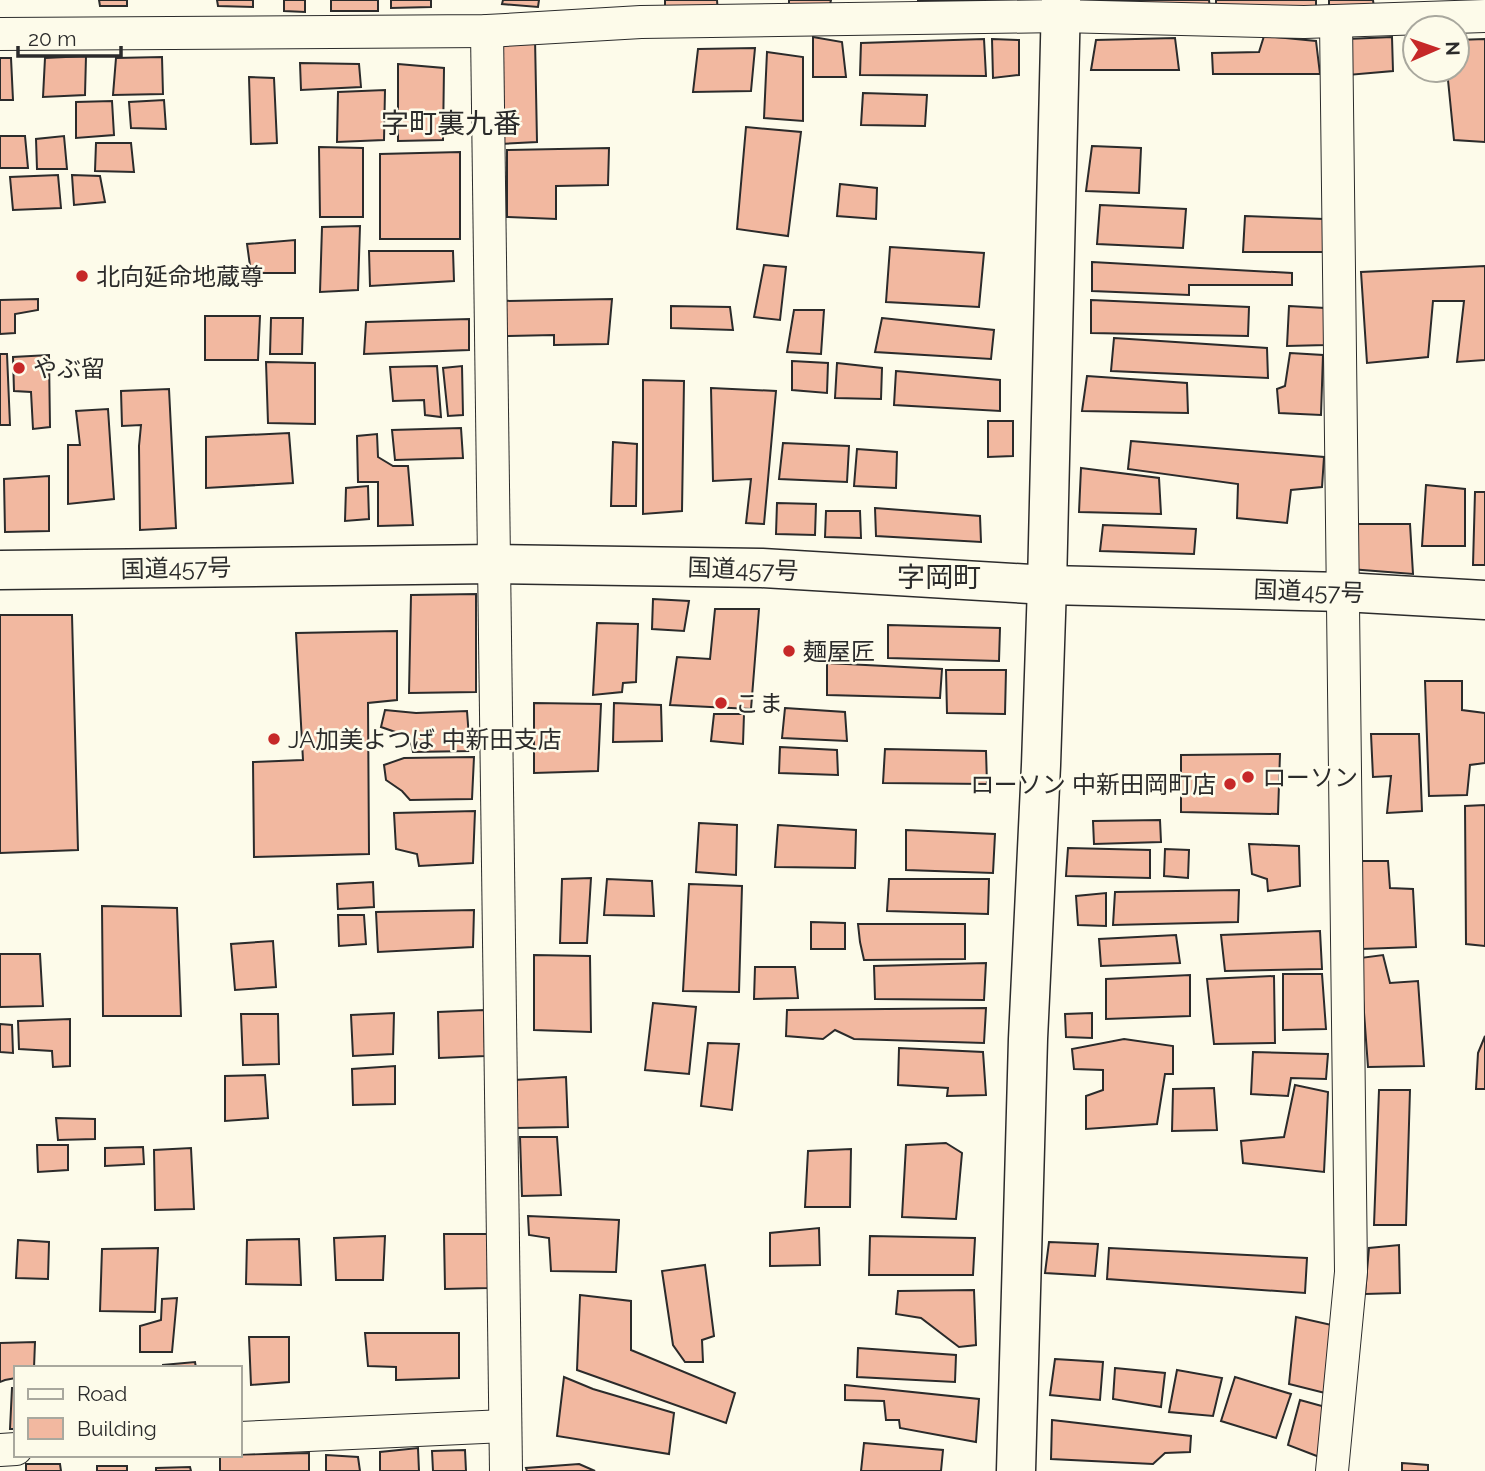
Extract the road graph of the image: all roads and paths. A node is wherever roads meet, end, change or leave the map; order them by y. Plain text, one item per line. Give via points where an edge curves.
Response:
1 (1061, 8) edge
2 (641, 11) edge
3 (1485, 16) edge
4 (1336, 21) junction
5 (487, 32) junction
6 (0, 34) edge
7 (493, 564) junction
8 (0, 570) edge
9 (1047, 585) junction
10 (1343, 592) junction
11 (1485, 600) edge
12 (505, 1426) junction
13 (242, 1438) edge
14 (506, 1471) edge
15 (1016, 1471) edge
16 (1332, 1471) edge

1 - 2 street
1 - 4 street
1 - 9 main road
2 - 5 street
3 - 4 street
4 - 10 street
5 - 6 street
5 - 7 street
7 - 8 main road, 国道457号
7 - 9 main road, 国道457号 via 762,568
7 - 12 street
9 - 10 main road, 国道457号
9 - 15 main road
10 - 11 main road, 国道457号
10 - 16 street via 1351,1272
12 - 13 street
12 - 14 street

